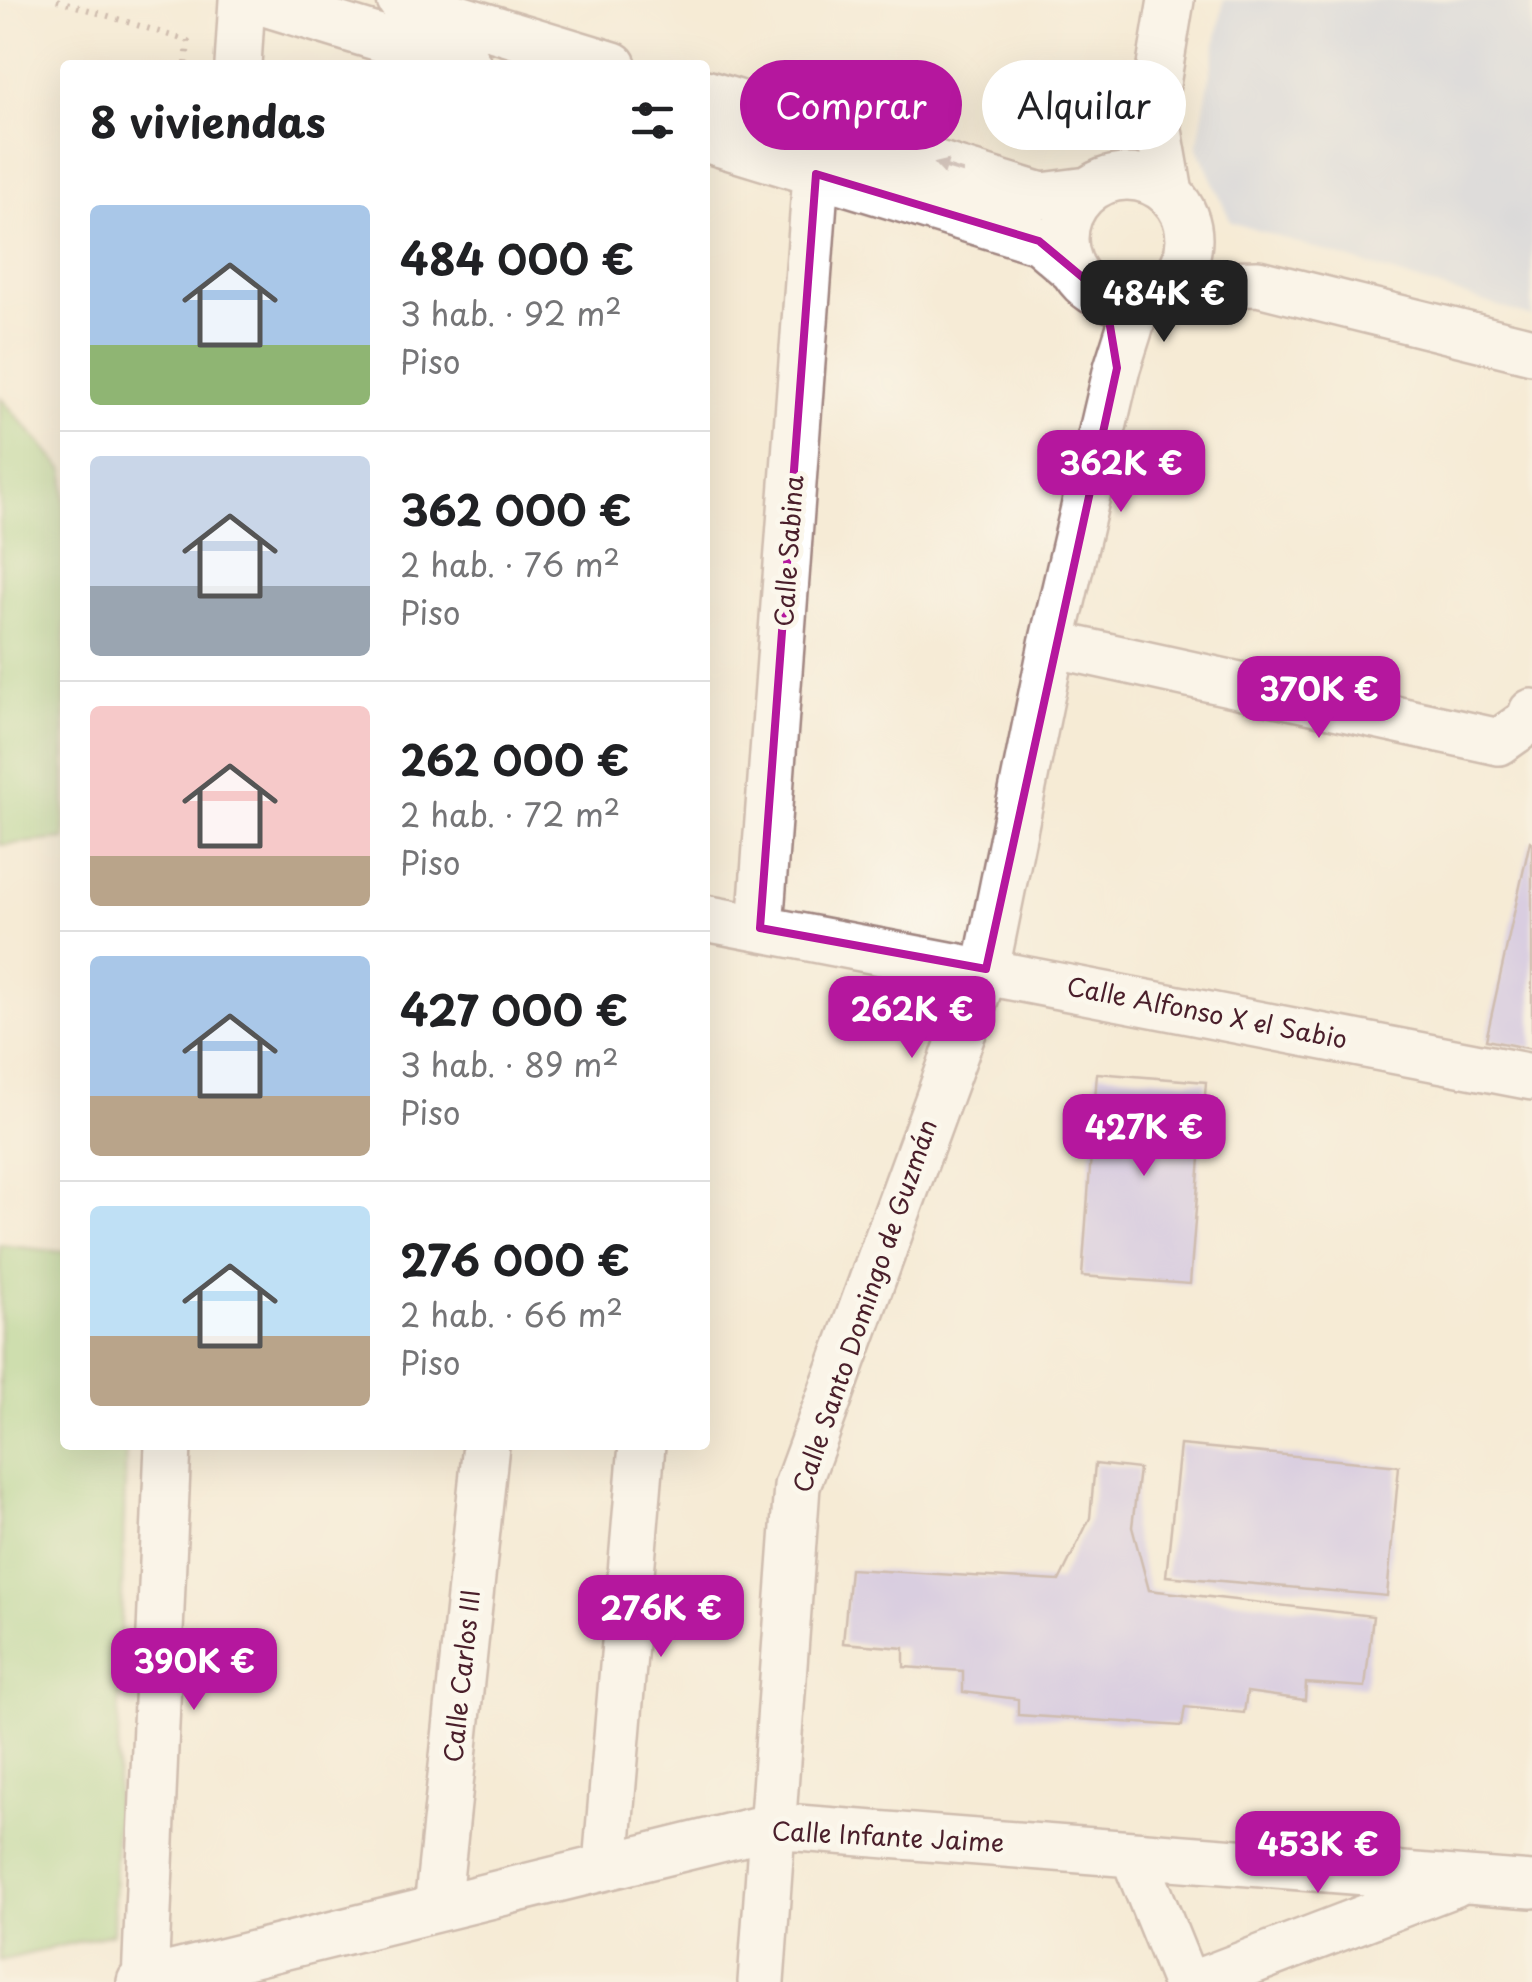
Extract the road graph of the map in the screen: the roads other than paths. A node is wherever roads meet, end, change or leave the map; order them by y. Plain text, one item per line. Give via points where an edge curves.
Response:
1 (242, 0) edge
2 (255, 0) edge
3 (400, 0) edge
4 (1171, 0) edge
5 (238, 60) edge
6 (452, 60) edge
7 (597, 60) edge
8 (1161, 60) edge
9 (710, 95) edge
10 (710, 141) edge
11 (1122, 150) edge
12 (1162, 150) edge
13 (816, 174) junction
14 (1100, 184) junction
15 (1170, 193) junction
16 (1189, 244) junction
17 (1258, 284) junction
18 (1121, 288) junction
19 (1532, 350) edge
20 (1052, 644) junction
21 (1532, 712) edge
22 (710, 919) edge
23 (760, 928) junction
24 (986, 970) junction
25 (1532, 1078) edge
26 (168, 1450) edge
27 (485, 1450) edge
28 (642, 1450) edge
29 (772, 1826) junction
30 (1133, 1854) junction
31 (606, 1865) junction
32 (1465, 1880) junction
33 (1532, 1885) edge
34 (437, 1908) junction
35 (144, 1982) edge
36 (761, 1982) edge
37 (1185, 1982) edge
38 (1198, 1982) edge

1 - 5 street
2 - 6 street
3 - 7 street
4 - 8 street
14 -> 9 street via 1042,196
10 - 13 street
11 - 14 street
12 - 15 street
13 - 18 street via 1038,241
13 - 23 street, Calle Sabina
14 - 15 street via 1134,177
14 - 18 street via 1068,219 1065,237
15 - 16 street via 1188,226
16 - 17 street
16 - 18 street via 1186,260
17 - 18 street
17 - 19 street
18 - 20 street, Calle Santo Domingo de Guzmán via 1117,368
20 - 21 street via 1499,742
20 - 24 street, Calle Santo Domingo de Guzmán
22 - 23 street, Calle Alfonso X el Sabio
23 - 24 street, Calle Alfonso X el Sabio
24 - 25 street, Calle Alfonso X el Sabio
24 - 29 street, Calle Santo Domingo de Guzmán via 797,1486
26 - 35 street
27 - 34 street, Calle Carlos III
28 - 31 street
29 - 30 street, Calle Infante Jaime
29 - 31 street, Calle Infante Jaime
29 - 36 street, Calle Santo Domingo de Guzmán
30 - 32 street, Calle Infante Jaime
30 - 37 street
31 - 34 street, Calle Infante Jaime
32 - 33 street, Calle Infante Jaime
32 - 38 street
34 - 35 street, Calle Infante Jaime

